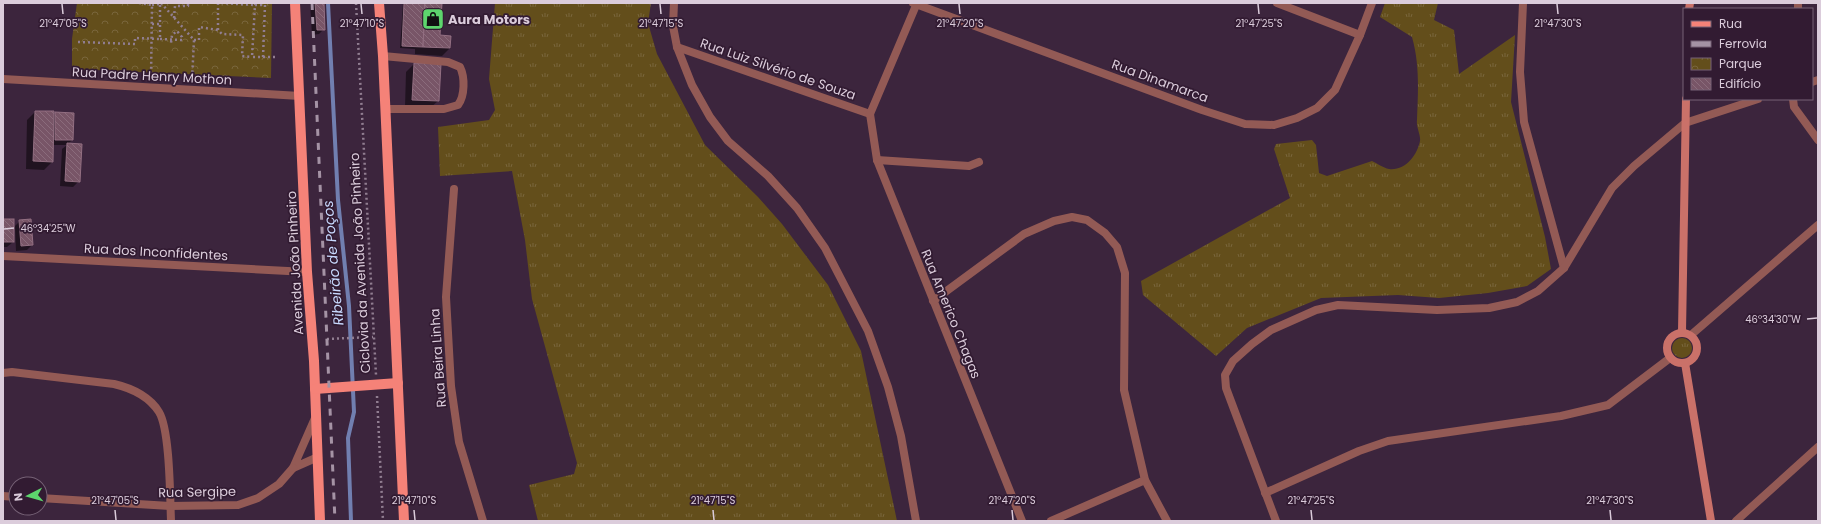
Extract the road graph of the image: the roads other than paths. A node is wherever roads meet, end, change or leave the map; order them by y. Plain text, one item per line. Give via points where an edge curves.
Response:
1 (295, 3) edge
2 (379, 3) edge
3 (674, 3) edge
4 (915, 3) edge
5 (1277, 3) edge
6 (1372, 3) edge
7 (1523, 3) edge
8 (1360, 35) junction
9 (678, 47) junction
10 (383, 56) junction
11 (3, 79) edge
12 (300, 96) junction
13 (1686, 100) edge
14 (1755, 100) edge
15 (1793, 100) edge
16 (385, 109) junction
17 (870, 114) junction
18 (1685, 123) junction
19 (1818, 140) edge
20 (877, 160) junction
21 (979, 162) dead end
22 (454, 189) dead end
23 (1818, 225) edge
24 (3, 256) edge
25 (1564, 268) junction
26 (307, 272) junction
27 (932, 301) junction
28 (1682, 332) junction
29 (1691, 335) junction
30 (1670, 358) junction
31 (1685, 363) junction
32 (3, 374) edge
33 (398, 383) junction
34 (315, 389) junction
35 (316, 415) junction
36 (1818, 447) edge
37 (318, 457) junction
38 (293, 468) junction
39 (1145, 480) junction
40 (1265, 492) junction
41 (48, 498) edge
42 (170, 506) junction
43 (171, 521) edge
44 (320, 521) edge
45 (404, 521) edge
46 (483, 521) edge
47 (916, 521) edge
48 (1022, 521) edge
49 (1051, 521) edge
50 (1166, 521) edge
51 (1276, 521) edge
52 (1711, 521) edge
53 (1736, 521) edge

1 - 12 main road, Avenida João Pinheiro
2 - 10 main road
3 - 9 street via 673,26
4 - 8 street, Rua Dinamarca via 1245,124 1274,125 1317,108 1335,90
4 - 17 street
5 - 8 street
6 - 8 street, Rua Dinamarca
7 - 25 street via 1520,72 1524,122
9 - 17 street, Rua Luiz Silvério de Souza
9 - 47 street via 692,85 710,117 728,141 768,176 797,208 825,248 868,330 888,387 901,436
10 - 16 main road
10 - 16 street via 448,62 460,67 463,72 462,100 458,105 444,109
11 - 12 street, Rua Padre Henry Mothon
12 - 26 main road, Avenida João Pinheiro
13 - 18 street
14 - 18 street
15 - 19 street via 1794,107
16 - 33 main road
17 - 20 street, Rua Americo Chagas
18 - 25 street via 1612,188
18 - 28 street
20 - 21 street via 969,166
20 - 27 street, Rua Americo Chagas
22 - 46 street, Rua Beira Linha via 446,297 451,386 459,442
23 - 29 street
24 - 26 street, Rua dos Inconfidentes
25 - 40 street via 1538,291 1517,302 1489,308 1437,310 1338,305 1316,310 1271,330 1252,344 1233,361 1225,375 1226,388
26 - 34 main road, Avenida João Pinheiro
27 - 39 street via 1024,234 1054,221 1072,217 1087,220 1105,234 1117,247 1125,273 1124,390
27 - 48 street, Rua Americo Chagas
28 - 29 street
28 - 30 street via 1673,335 1667,344
29 - 31 street via 1698,348 1694,358
30 - 31 street via 1677,363
30 - 40 street via 1608,405 1561,416 1388,441
31 - 52 street
32 - 42 street via 12,372 114,384 130,388 148,399 159,413 166,433
33 - 34 main road
33 - 45 main road
34 - 35 main road, Avenida João Pinheiro
35 - 37 main road, Avenida João Pinheiro
35 - 38 street, Rua Sergipe
36 - 53 street
37 - 38 street, Rua Sergipe
37 - 44 main road, Avenida João Pinheiro
38 - 42 street, Rua Sergipe via 279,484 258,498 238,505
39 - 49 street
39 - 50 street
40 - 51 street
41 - 42 street, Rua Sergipe
42 - 43 street

